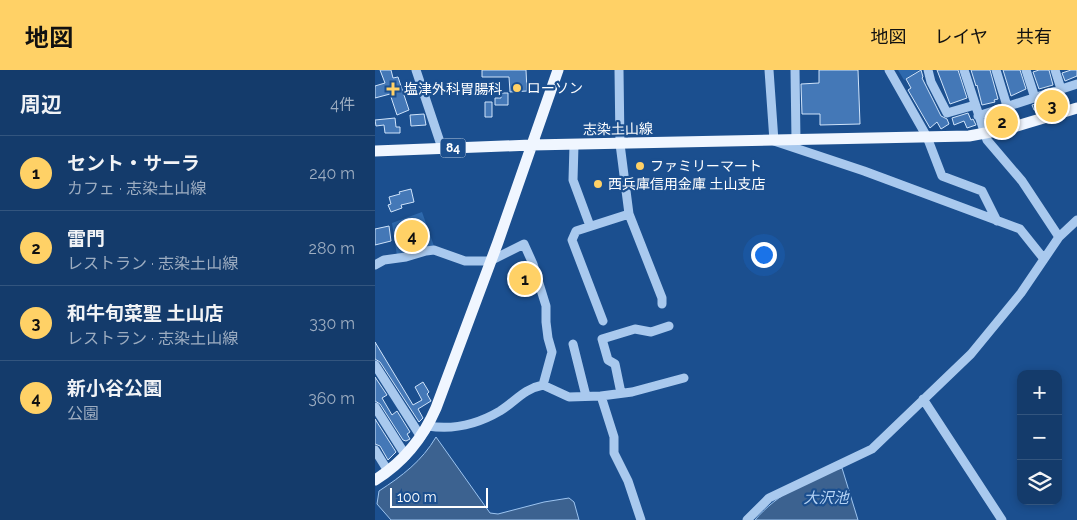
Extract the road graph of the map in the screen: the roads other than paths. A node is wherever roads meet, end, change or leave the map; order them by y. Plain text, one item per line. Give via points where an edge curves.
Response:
1 (416, 70) edge
2 (559, 70) edge
3 (619, 70) edge
4 (769, 70) edge
5 (795, 70) edge
6 (889, 70) edge
7 (928, 70) edge
8 (964, 70) edge
9 (996, 70) edge
10 (1026, 70) edge
11 (1055, 70) edge
12 (1077, 84) edge
13 (1061, 89) junction
14 (1035, 98) junction
15 (975, 105) junction
16 (1007, 106) junction
17 (1077, 108) edge
18 (978, 116) junction
19 (985, 135) junction
20 (927, 138) junction
21 (795, 140) junction
22 (774, 141) junction
23 (620, 144) junction
24 (574, 145) junction
25 (531, 146) junction
26 (442, 148) junction
27 (375, 152) edge
28 (629, 214) junction
29 (1077, 220) edge
30 (997, 221) junction
31 (590, 226) junction
32 (1059, 237) junction
33 (1044, 259) junction
34 (490, 262) junction
35 (375, 265) edge
36 (662, 304) dead end
37 (603, 321) dead end
38 (669, 326) dead end
39 (573, 344) dead end
40 (375, 365) edge
41 (684, 378) dead end
42 (543, 385) junction
43 (621, 393) junction
44 (586, 396) junction
45 (601, 396) junction
46 (923, 399) junction
47 (375, 408) edge
48 (428, 426) junction
49 (421, 437) junction
50 (375, 450) edge
51 (406, 456) junction
52 (388, 471) junction
53 (376, 482) edge
54 (641, 520) edge
55 (747, 520) edge
56 (1002, 520) edge

1 - 26 street
2 - 25 main road
3 - 23 street
4 - 22 street
5 - 21 street
6 - 20 street
7 - 15 street via 947,113
8 - 15 street
9 - 16 street
10 - 14 street
11 - 13 street
12 - 13 street
13 - 14 street
14 - 16 street
15 - 18 street
16 - 18 street
17 - 19 main road, 志染土山線
18 - 19 street
19 - 20 main road, 志染土山線
19 - 32 street via 1022,181
20 - 21 main road, 志染土山線
20 - 30 street via 942,176 983,192
21 - 22 main road, 志染土山線
22 - 23 main road, 志染土山線
22 - 30 street
23 - 24 main road, 志染土山線
23 - 28 street
24 - 25 main road, 志染土山線
24 - 31 street via 573,180
25 - 26 main road, 84
25 - 34 main road
26 - 27 main road, 84
28 - 31 street
28 - 36 street
29 - 32 street
30 - 33 street via 1019,229
31 - 37 street via 576,231 573,240
32 - 33 street
33 - 46 street via 971,354
34 - 35 street via 465,262 434,250 384,260
34 - 42 street via 524,244 533,264 546,306 552,352
34 - 48 main road
38 - 43 street via 651,332 635,329 602,339 607,360 615,364
39 - 44 street
40 - 49 street
41 - 43 street
42 - 44 street via 569,397
42 - 48 street via 519,395 500,411 464,426
43 - 45 street
44 - 45 street
45 - 54 street via 614,437 614,453 628,481
46 - 55 street via 871,449 769,498
46 - 56 street
47 - 51 street
48 - 49 main road
49 - 51 main road
50 - 52 street
51 - 52 main road
52 - 53 main road

